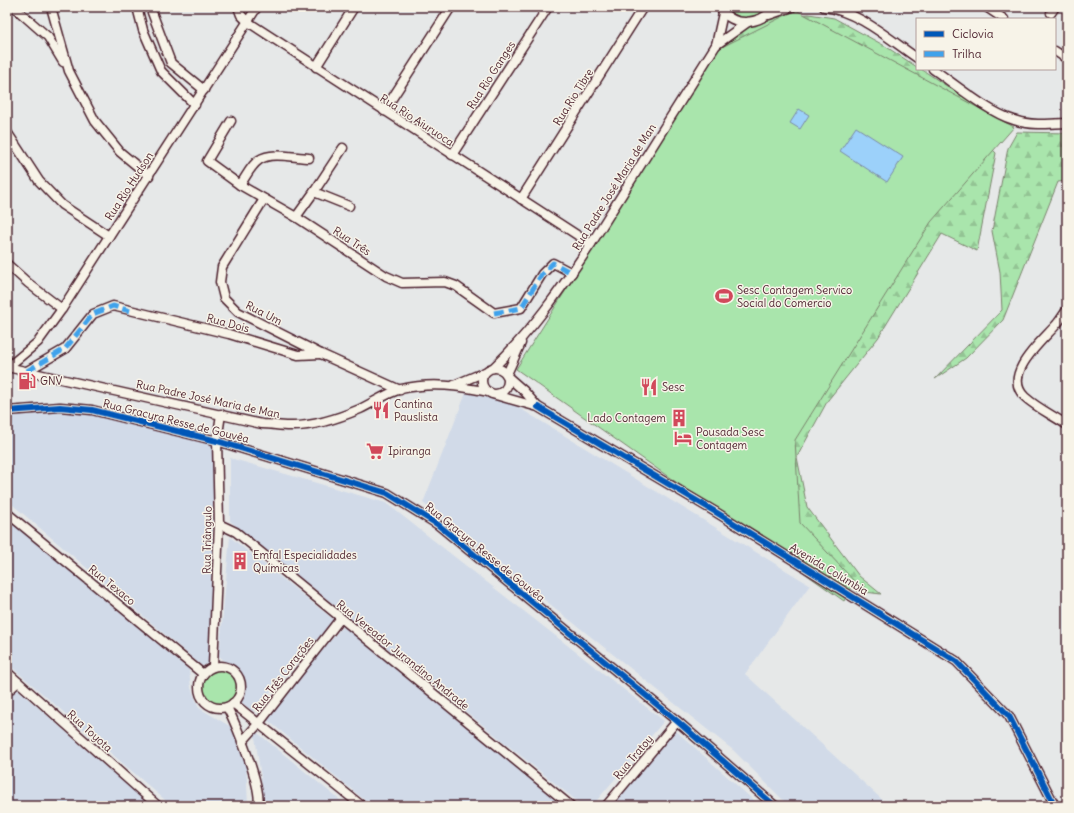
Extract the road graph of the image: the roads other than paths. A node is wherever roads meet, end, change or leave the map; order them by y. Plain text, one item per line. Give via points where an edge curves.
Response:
1 (14, 7) edge
2 (51, 7) edge
3 (137, 7) edge
4 (150, 7) edge
5 (238, 7) edge
6 (257, 7) edge
7 (354, 7) edge
8 (451, 7) edge
9 (548, 7) edge
10 (643, 7) edge
11 (775, 7) edge
12 (792, 7) edge
13 (824, 7) edge
14 (986, 7) edge
15 (721, 10) edge
16 (769, 15) junction
17 (1002, 18) edge
18 (248, 22) junction
19 (748, 22) junction
20 (716, 45) junction
21 (1056, 52) edge
22 (916, 57) edge
23 (1067, 59) edge
24 (316, 66) junction
25 (934, 70) edge
26 (69, 71) junction
27 (204, 90) junction
28 (195, 105) junction
29 (384, 111) junction
30 (231, 121) dead end
31 (1067, 123) edge
32 (7, 132) edge
33 (343, 148) dead end
34 (452, 155) junction
35 (309, 158) dead end
36 (149, 176) junction
37 (240, 185) junction
38 (314, 192) junction
39 (264, 199) junction
40 (521, 199) junction
41 (349, 206) dead end
42 (296, 217) junction
43 (109, 236) junction
44 (591, 244) junction
45 (7, 264) edge
46 (572, 273) junction
47 (62, 309) junction
48 (1067, 310) edge
49 (524, 336) junction
50 (321, 354) junction
51 (7, 367) edge
52 (489, 370) junction
53 (27, 371) junction
54 (508, 376) junction
55 (453, 385) junction
56 (400, 390) junction
57 (491, 393) junction
58 (538, 407) junction
59 (7, 411) edge
60 (221, 414) junction
61 (1067, 425) edge
62 (217, 441) junction
63 (7, 513) edge
64 (219, 524) junction
65 (340, 619) junction
66 (213, 666) junction
67 (7, 672) edge
68 (203, 674) junction
69 (18, 682) junction
70 (7, 692) edge
71 (230, 705) junction
72 (677, 721) junction
73 (259, 723) junction
74 (242, 742) junction
75 (156, 805) edge
76 (258, 806) edge
77 (362, 806) edge
78 (571, 806) edge
79 (606, 806) edge
80 (775, 806) edge
81 (1055, 806) edge

1 - 26 street via 48,37
2 - 26 street
3 - 28 street via 161,71
4 - 27 street via 170,63
5 - 18 street, Rua Rio Aiuruoca
6 - 18 street, Rua Rio Hudson
7 - 24 street
8 - 29 street
9 - 34 street, Rua Rio Ganges
10 - 40 street, Rua Rio Tibre
11 - 16 street
12 - 16 street
13 - 22 street via 857,18
14 - 17 street
15 - 19 street via 733,19
15 - 20 street, Rua Padre José Maria de Man
16 - 19 street
18 - 24 street, Rua Rio Aiuruoca
18 - 27 street, Rua Rio Hudson
19 - 20 street, Rua Padre José Maria de Man
20 - 44 street, Rua Padre José Maria de Man
21 - 23 street
24 - 29 street, Rua Rio Aiuruoca
25 - 31 street via 992,109 1014,120 1042,124
26 - 36 street via 105,136
27 - 28 street, Rua Rio Hudson
28 - 36 street, Rua Rio Hudson
29 - 34 street, Rua Rio Aiuruoca
30 - 37 street, Rua Três via 207,161
32 - 43 street via 39,181 58,200
33 - 38 street
34 - 40 street, Rua Rio Aiuruoca
35 - 37 street via 269,156 259,160 252,167
36 - 43 street, Rua Rio Hudson
37 - 39 street, Rua Três
38 - 41 street
38 - 42 street
39 - 42 street, Rua Três
39 - 50 street, Rua Um via 222,267 220,282 224,298 238,312
40 - 44 street, Rua Rio Aiuruoca
42 - 46 street, Rua Três via 386,276 402,283 445,282 456,286 494,313 521,308 542,274 553,263
43 - 47 street, Rua Rio Hudson
44 - 46 street, Rua Padre José Maria de Man
45 - 47 street
46 - 49 street, Rua Padre José Maria de Man
47 - 51 street, Rua Rio Hudson via 38,342
48 - 61 street via 1024,361 1018,379 1024,397
49 - 52 street, Rua Padre José Maria de Man
49 - 54 street, Rua Padre José Maria de Man
50 - 53 street, Rua Dois via 298,355 229,334 113,306 93,314 64,349
50 - 56 street, Rua Um
51 - 53 street, Rua Padre José Maria de Man
52 - 54 street via 500,368
52 - 55 street, Rua Padre José Maria de Man
52 - 57 street via 482,383
53 - 60 street, Rua Padre José Maria de Man
54 - 57 street via 504,391
54 - 58 street
55 - 56 street via 432,384
55 - 57 street
56 - 60 street, Rua Padre José Maria de Man via 347,414 302,426 262,424
57 - 58 street, Avenida Colúmbia
58 - 81 street, Avenida Colúmbia via 728,519 956,660 1009,716
59 - 62 street, Rua Gracyra Resse de Gouvêa via 60,407 92,410
60 - 62 street, Rua Triângulo
62 - 64 street, Rua Triângulo
62 - 72 street, Rua Gracyra Resse de Gouvêa via 387,493 408,504 443,529
63 - 68 street, Rua Texaco
64 - 65 street, Rua Vereador Jurandino Andrade via 236,532
64 - 66 street, Rua Triângulo
65 - 73 street, Rua Três Corações
65 - 78 street, Rua Vereador Jurandino Andrade
66 - 68 street
66 - 71 street via 226,666 237,674 241,686 238,699
67 - 69 street, Rua Toyota
68 - 71 street via 198,687 202,700 214,708
69 - 70 street
69 - 75 street, Rua Toyota
71 - 73 street
71 - 74 street
72 - 79 street, Rua Tratoy
72 - 80 street, Rua Gracyra Resse de Gouvêa
73 - 74 street, Rua Três Corações
73 - 77 street
74 - 76 street via 255,778

